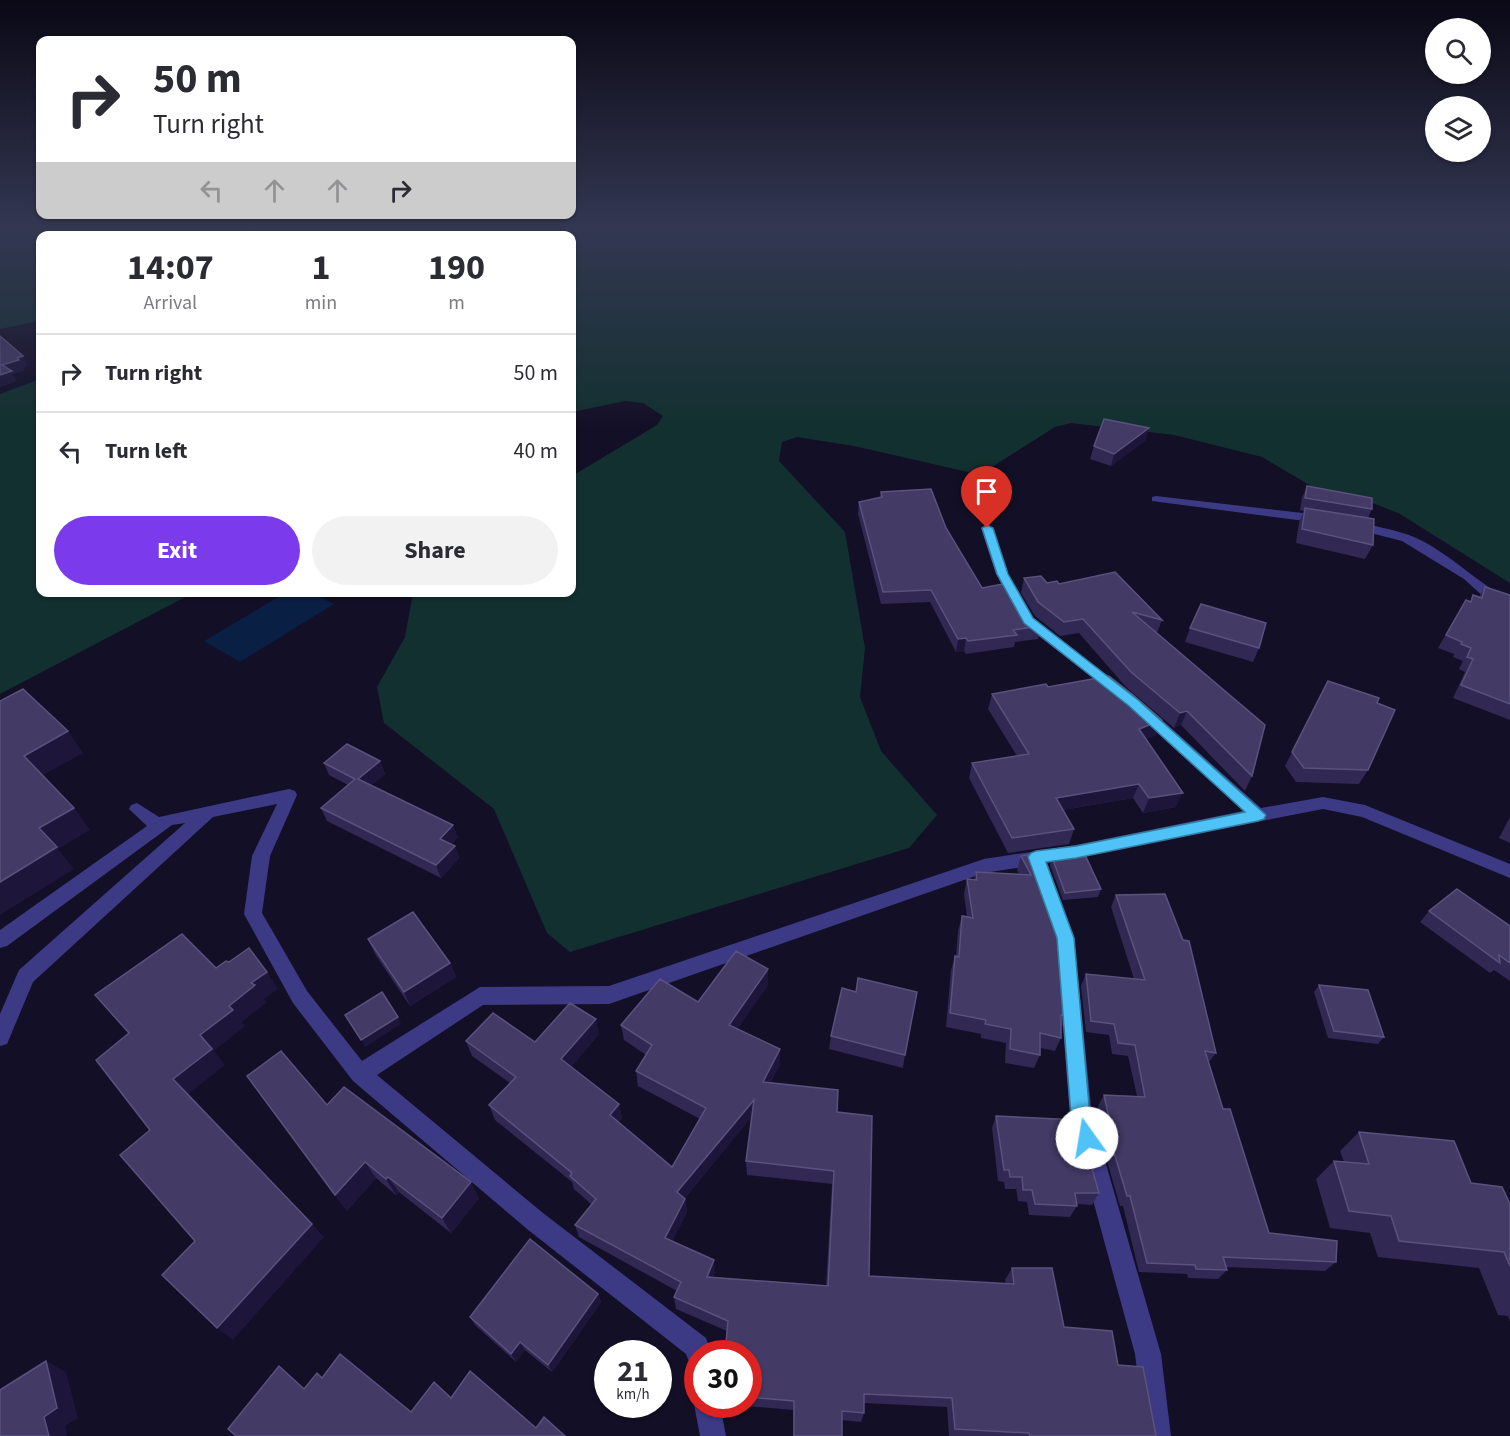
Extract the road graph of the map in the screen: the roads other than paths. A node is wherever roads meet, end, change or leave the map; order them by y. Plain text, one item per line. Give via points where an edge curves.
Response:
1 (1155, 499) dead end
2 (987, 528) dead end
3 (1510, 605) edge
4 (137, 809) dead end
5 (209, 812) junction
6 (1258, 815) junction
7 (159, 826) junction
8 (1036, 857) junction
9 (1510, 872) edge
10 (0, 940) edge
11 (0, 1037) edge
12 (360, 1074) junction
13 (688, 1340) edge
14 (710, 1418) edge
15 (713, 1436) edge
16 (1158, 1436) edge

1 - 3 street via 1259,510 1406,538
2 - 6 street via 1002,574 1028,621 1129,699
4 - 7 street
5 - 7 street via 167,820
5 - 11 street via 26,976
5 - 12 street via 289,795 261,856 253,914 300,997
6 - 8 street
6 - 9 street via 1323,803 1365,811
7 - 10 street
8 - 12 street via 984,866 609,995 480,996
8 - 16 street via 1065,938 1081,1116 1148,1354
12 - 13 street via 535,1221
14 - 15 street

